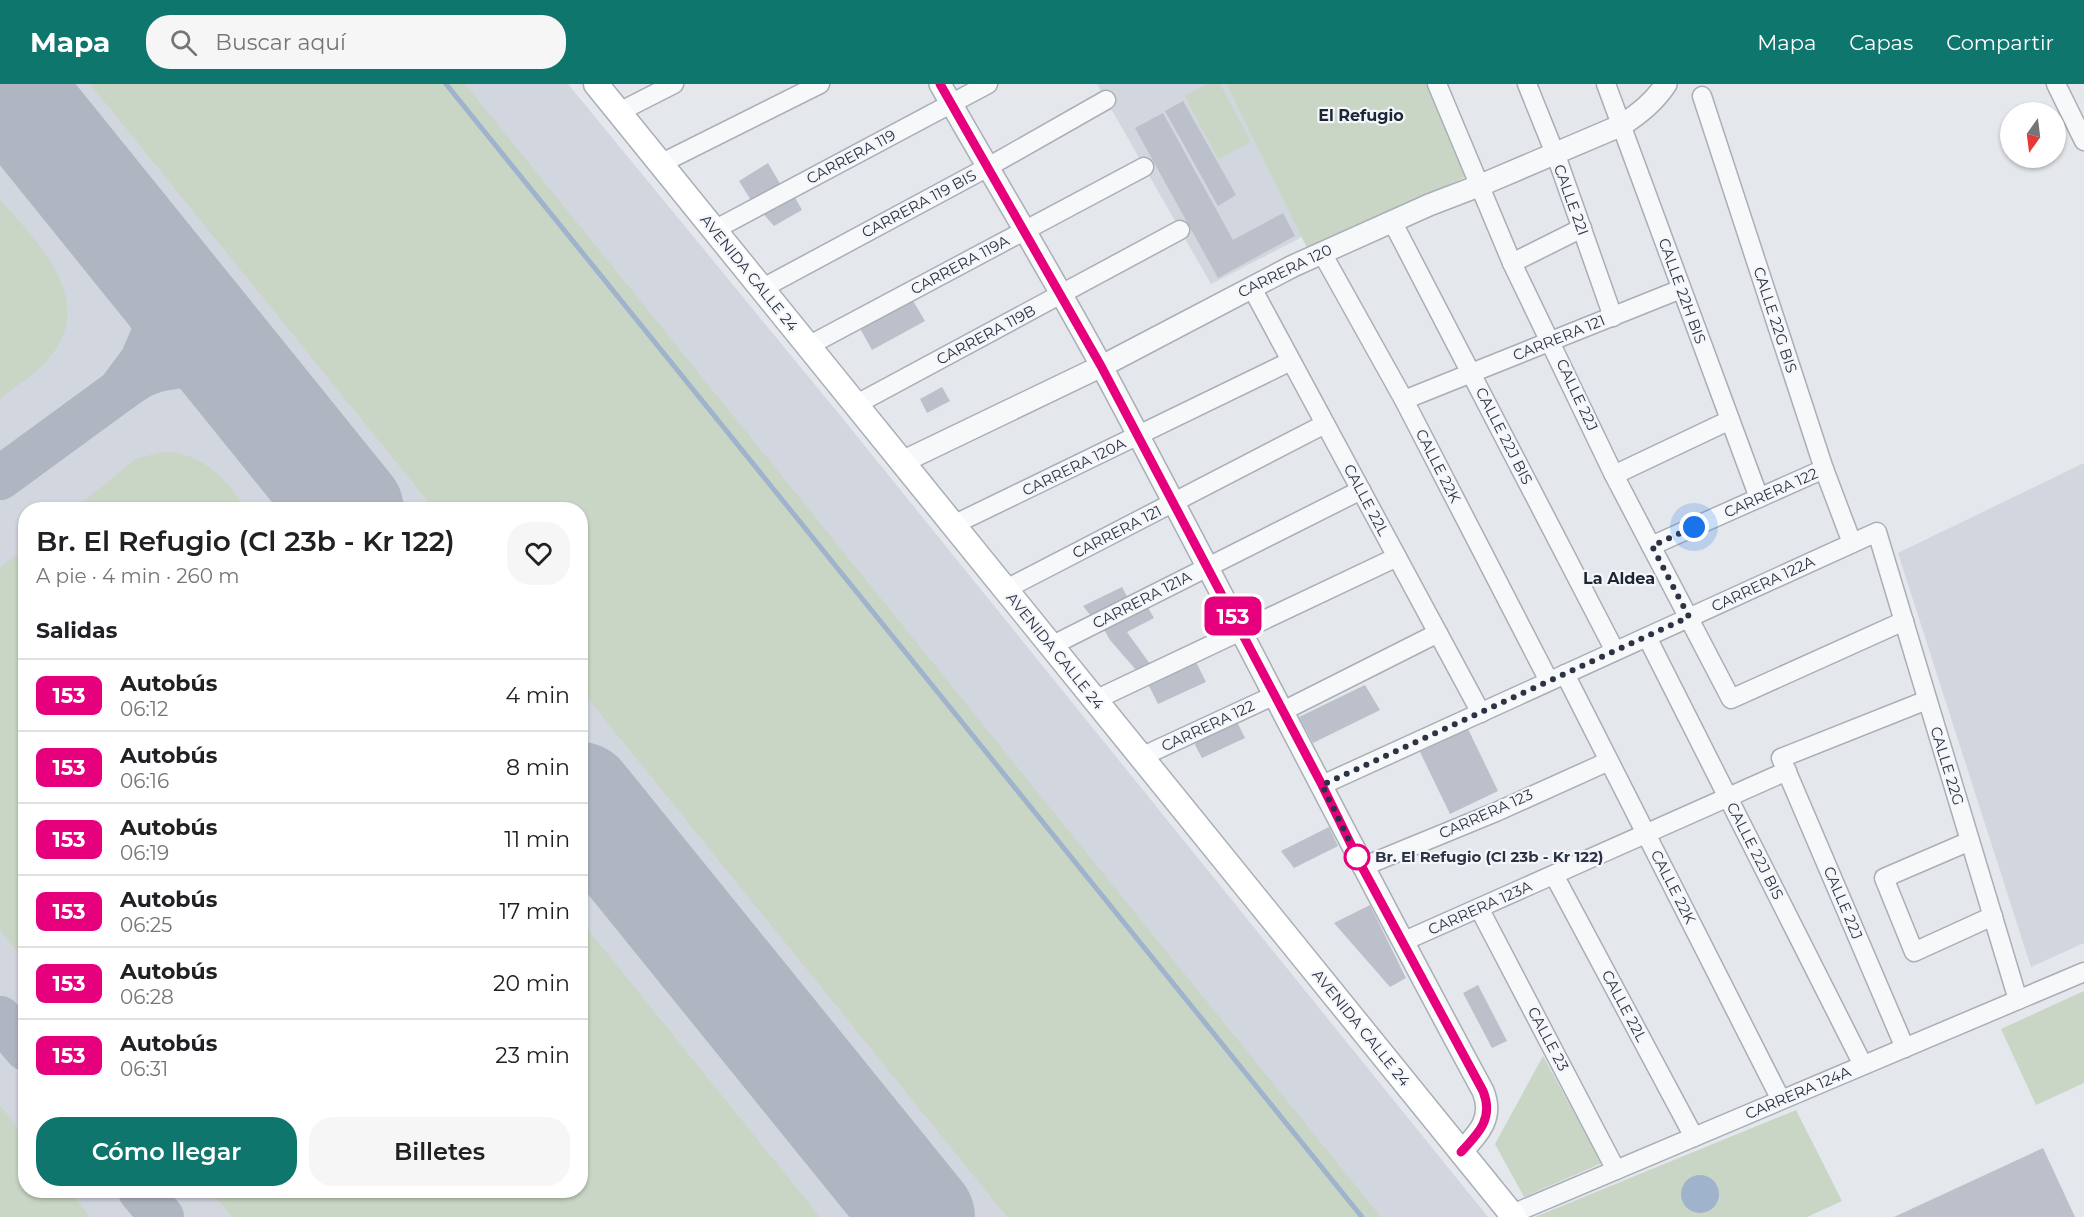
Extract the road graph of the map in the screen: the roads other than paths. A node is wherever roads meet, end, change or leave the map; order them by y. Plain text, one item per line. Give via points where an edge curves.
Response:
1 (596, 84) edge
2 (674, 84) edge
3 (820, 84) edge
4 (940, 84) edge
5 (988, 84) edge
6 (1437, 84) edge
7 (1527, 84) edge
8 (1606, 84) edge
9 (1666, 84) edge
10 (2056, 84) edge
11 (1702, 96) dead end
12 (1106, 100) dead end
13 (951, 103) junction
14 (619, 112) junction
15 (1622, 125) junction
16 (2084, 141) edge
17 (1555, 154) junction
18 (660, 164) junction
19 (988, 167) junction
20 (1144, 167) dead end
21 (1481, 185) junction
22 (1392, 221) junction
23 (1582, 228) junction
24 (714, 230) junction
25 (1180, 230) dead end
26 (1024, 231) junction
27 (1322, 253) junction
28 (1512, 263) junction
29 (1252, 288) junction
30 (761, 289) junction
31 (1681, 289) junction
32 (1061, 295) junction
33 (1613, 316) junction
34 (1551, 341) junction
35 (808, 346) junction
36 (1291, 361) junction
37 (1101, 366) junction
38 (1471, 373) junction
39 (1404, 400) junction
40 (855, 405) junction
41 (1730, 420) junction
42 (1325, 424) junction
43 (1138, 435) junction
44 (902, 462) junction
45 (1824, 469) junction
46 (1614, 475) junction
47 (1361, 490) junction
48 (1759, 498) junction
49 (1173, 502) junction
50 (953, 525) junction
51 (1877, 531) joint
52 (1852, 543) junction
53 (1652, 546) junction
54 (1397, 558) junction
55 (1207, 567) junction
56 (1004, 590) junction
57 (1689, 617) junction
58 (1904, 621) junction
59 (1241, 631) junction
60 (1438, 633) junction
61 (1647, 637) junction
62 (1051, 646) junction
63 (1615, 651) junction
64 (1557, 678) junction
65 (1095, 700) junction
66 (1927, 700) junction
67 (1279, 703) junction
68 (1481, 712) junction
69 (1141, 757) junction
70 (1609, 761) junction
71 (1784, 765) junction
72 (1322, 785) junction
73 (1728, 797) junction
74 (1646, 834) junction
75 (1970, 841) junction
76 (1362, 867) junction
77 (1554, 874) junction
78 (1479, 908) junction
79 (1992, 916) junction
80 (1402, 942) junction
81 (2084, 972) edge
82 (2018, 1000) junction
83 (1905, 1048) junction
84 (1863, 1065) junction
85 (1781, 1100) junction
86 (1694, 1137) junction
87 (1461, 1152) junction
88 (1616, 1170) junction
89 (1513, 1215) edge

1 - 14 main road, AVENIDA CALLE 24
2 - 14 street
3 - 18 street
4 - 13 street
5 - 13 street, CARRERA 119
6 - 21 street, CALLE 22J
7 - 17 street, CALLE 22I
8 - 15 street, CALLE 22H BIS
9 - 15 street, CARRERA 120 via 1643,111
10 - 16 street
11 - 45 street, CALLE 22G BIS
12 - 19 street, CARRERA 119 BIS
13 - 19 street
13 - 24 street, CARRERA 119
14 - 18 main road, AVENIDA CALLE 24
15 - 17 street, CARRERA 120
15 - 31 street, CALLE 22H BIS
17 - 21 street, CARRERA 120
17 - 23 street, CALLE 22I
18 - 24 main road, AVENIDA CALLE 24
19 - 26 street
19 - 30 street, CARRERA 119 BIS
20 - 26 street, CARRERA 119A
21 - 22 street, CARRERA 120
21 - 28 street, CALLE 22J
22 - 27 street, CARRERA 120
22 - 38 street, CALLE 22J BIS
23 - 28 street
23 - 33 street, CALLE 22I
24 - 30 main road, AVENIDA CALLE 24
25 - 32 street, CARRERA 119B
26 - 32 street
26 - 35 street, CARRERA 119A
27 - 29 street, CARRERA 120
27 - 39 street, CALLE 22K
28 - 34 street, CALLE 22J
29 - 36 street, CALLE 22L
29 - 37 street, CARRERA 120
30 - 35 main road, AVENIDA CALLE 24
31 - 33 street, CARRERA 121
31 - 41 street, CALLE 22H BIS
32 - 37 street
32 - 40 street, CARRERA 119B
33 - 34 street, CARRERA 121
34 - 38 street, CARRERA 121
34 - 46 street, CALLE 22J
35 - 40 main road, AVENIDA CALLE 24
36 - 42 street, CALLE 22L
36 - 43 street, CARRERA 120A
37 - 43 street
37 - 44 street, CARRERA 120
38 - 39 street, CARRERA 121
38 - 63 street, CALLE 22J BIS
39 - 64 street, CALLE 22K
40 - 44 main road, AVENIDA CALLE 24
41 - 46 street
41 - 48 street, CALLE 22H BIS
42 - 47 street, CALLE 22L
42 - 49 street, CARRERA 121
43 - 49 street
43 - 50 street, CARRERA 120A
44 - 50 main road, AVENIDA CALLE 24
45 - 48 street, CARRERA 122
45 - 52 street, CALLE 22G BIS
46 - 53 street, CALLE 22J
47 - 54 street, CALLE 22L
47 - 55 street, CARRERA 121A
48 - 53 street, CARRERA 122
49 - 55 street
49 - 56 street, CARRERA 121
50 - 56 main road, AVENIDA CALLE 24
51 - 52 street, CARRERA 122A
51 - 58 street, CALLE 22G
52 - 57 street, CARRERA 122A
53 - 57 street, CALLE 22J
54 - 59 street
54 - 60 street, CALLE 22L
55 - 59 street
55 - 62 street, CARRERA 121A
56 - 62 main road, AVENIDA CALLE 24
57 - 58 street, CALLE 22J via 1731,699
57 - 61 street, CARRERA 122A
58 - 66 street, CALLE 22G
59 - 65 street
59 - 67 street
60 - 67 street, CARRERA 122
60 - 68 street, CALLE 22L
61 - 63 street, CARRERA 122A
61 - 73 street, CALLE 22J BIS
62 - 65 main road, AVENIDA CALLE 24
63 - 64 street, CARRERA 122A
64 - 68 street, CARRERA 122A
64 - 70 street, CALLE 22K
65 - 69 main road, AVENIDA CALLE 24
66 - 71 street, CARRERA 123A
66 - 75 street, CALLE 22G
67 - 69 street, CARRERA 122
67 - 72 street
68 - 72 street, CARRERA 122A
69 - 87 main road, AVENIDA CALLE 24
70 - 74 street, CALLE 22K
70 - 76 street, CARRERA 123
71 - 73 street, CARRERA 123A
71 - 83 street, CALLE 22J
72 - 76 street
73 - 74 street, CARRERA 123A
73 - 84 street, CALLE 22J BIS
74 - 77 street, CARRERA 123A
74 - 85 street, CALLE 22K
75 - 79 street, CALLE 22G
75 - 79 street via 1884,878 1914,952
76 - 80 street
77 - 78 street, CARRERA 123A
77 - 86 street, CALLE 22L
78 - 80 street, CARRERA 123A
78 - 88 street, CALLE 23
79 - 82 street, CALLE 22G
80 - 87 street via 1486,1100 1486,1118
81 - 82 street, CARRERA 124A
82 - 83 street, CARRERA 124A
83 - 84 street, CARRERA 124A
84 - 85 street, CARRERA 124A
85 - 86 street, CARRERA 124A
86 - 88 street, CARRERA 124A
87 - 89 main road, AVENIDA CALLE 24
88 - 89 street, CARRERA 124A

